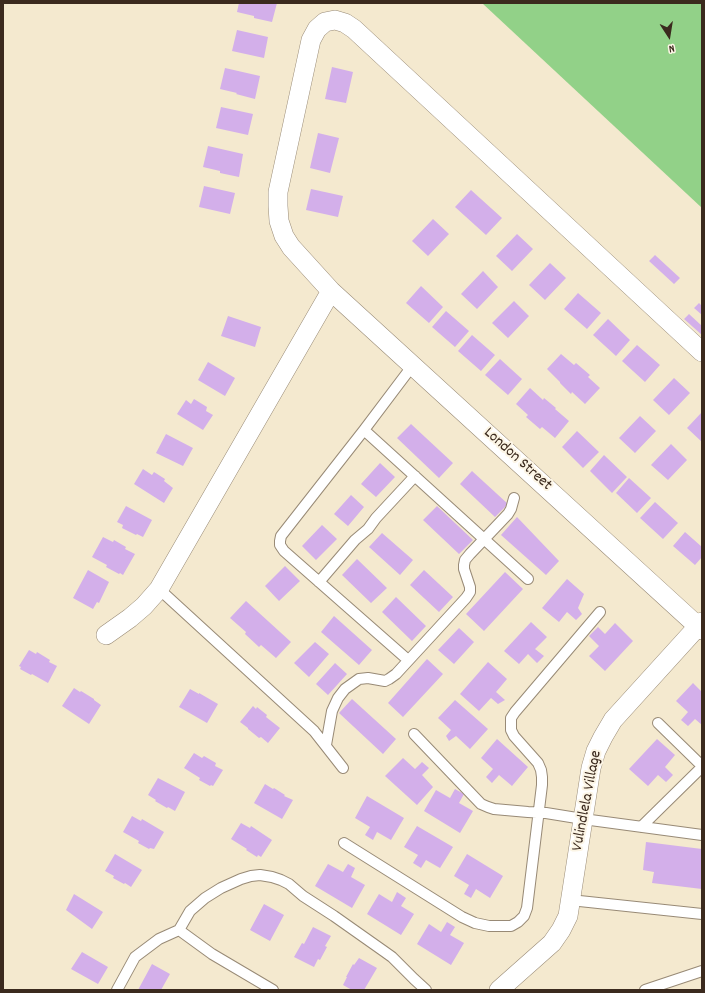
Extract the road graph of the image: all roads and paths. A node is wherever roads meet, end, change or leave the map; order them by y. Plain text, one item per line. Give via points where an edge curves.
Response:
1 (331, 291) junction
2 (702, 352) edge
3 (413, 365) junction
4 (364, 430) junction
5 (415, 476) junction
6 (514, 498) dead end
7 (484, 539) junction
8 (528, 579) dead end
9 (319, 582) junction
10 (158, 589) junction
11 (600, 612) dead end
12 (701, 626) edge
13 (106, 636) dead end
14 (408, 660) junction
15 (658, 723) dead end
16 (414, 734) dead end
17 (326, 745) junction
18 (702, 767) edge
19 (342, 768) dead end
20 (538, 813) junction
21 (583, 820) junction
22 (641, 827) junction
23 (702, 835) edge
24 (344, 843) dead end
25 (570, 900) junction
26 (702, 914) edge
27 (178, 930) junction
28 (702, 971) edge
29 (117, 990) edge
30 (273, 990) edge
31 (426, 990) edge
32 (499, 990) edge
33 (645, 990) edge

1 - 2 street, London Street via 284,236 279,221 278,192 311,40 316,28 325,22 335,20 354,29 377,49
1 - 3 street, London Street
1 - 10 street
3 - 4 lane
3 - 12 street, London Street
4 - 5 lane
4 - 9 lane via 280,541 284,551
5 - 7 lane
5 - 9 lane
6 - 7 lane via 508,514
7 - 8 lane
7 - 14 lane via 465,560 464,569 470,583 470,592
9 - 14 lane
10 - 13 street via 144,606
10 - 17 lane via 314,731
11 - 20 lane via 511,718 514,736 538,763 541,770 542,785
12 - 21 street, Vulindlela Village via 613,720 603,736 591,768
14 - 17 lane via 396,674 385,681 358,679 345,689 332,711
15 - 18 lane
16 - 20 lane via 481,804 494,809
17 - 19 lane
18 - 22 lane
20 - 21 lane
20 - 24 lane via 528,908 524,916 511,926 489,926 462,918
21 - 22 lane
21 - 25 street, Vulindlela Village
22 - 23 lane
25 - 26 lane
25 - 32 street, Vulindlela Village via 568,916 552,943
27 - 29 lane via 159,939 135,957
27 - 30 lane via 212,954
27 - 31 lane via 190,911 221,888 251,876 260,875 281,880 392,957
28 - 33 lane

